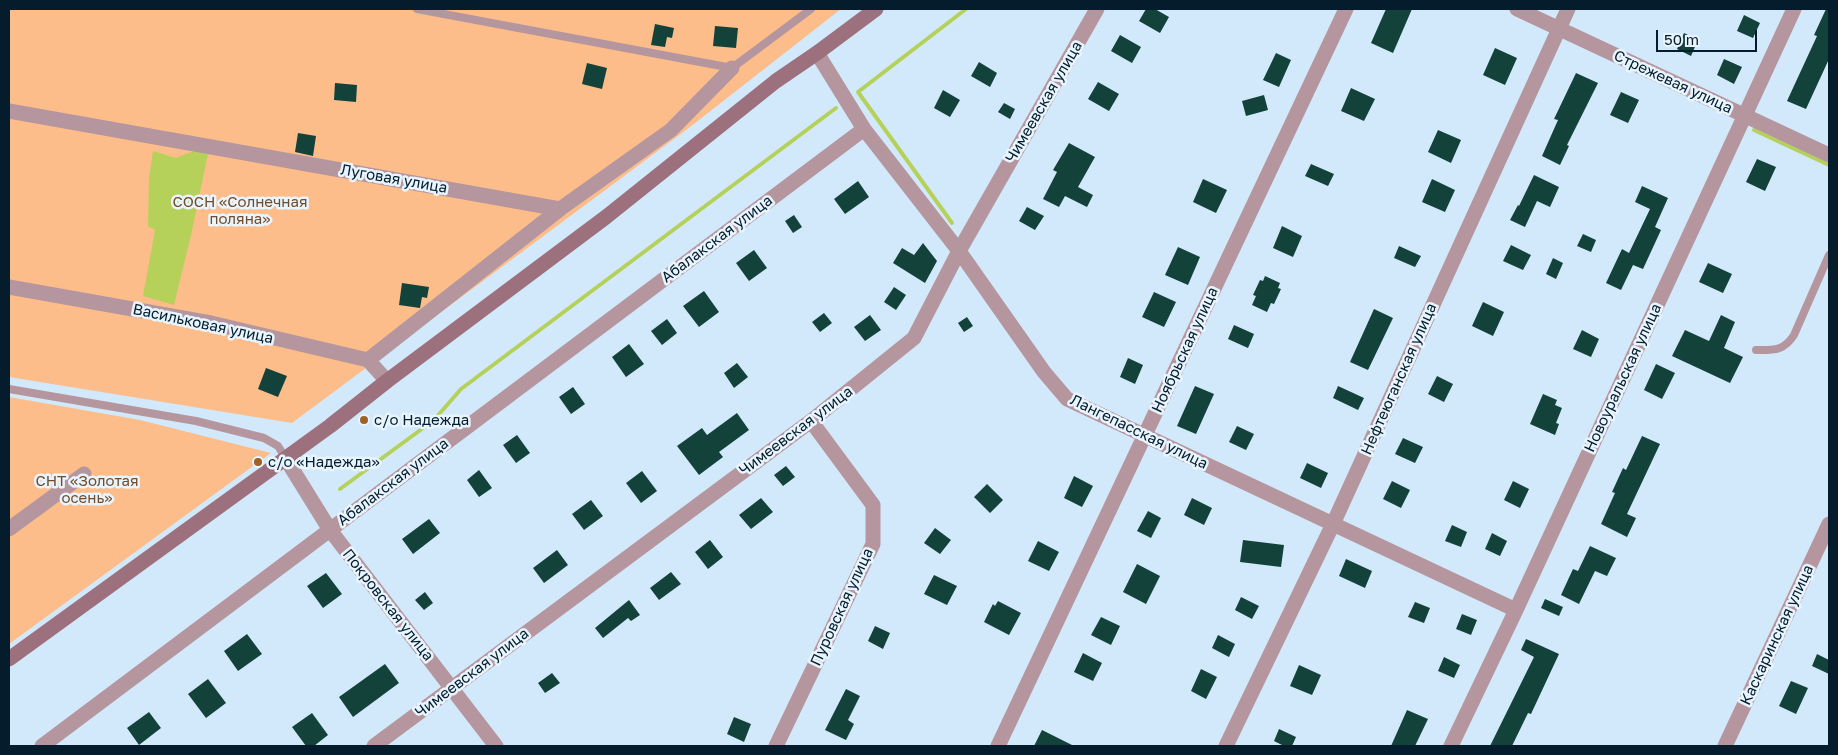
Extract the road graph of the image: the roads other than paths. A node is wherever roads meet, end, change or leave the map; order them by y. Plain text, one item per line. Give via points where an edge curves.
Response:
1 (417, 9) edge
2 (811, 9) edge
3 (876, 9) edge
4 (1097, 9) edge
5 (1346, 9) edge
6 (1517, 9) edge
7 (1568, 9) edge
8 (1794, 9) edge
9 (1558, 28) junction
10 (817, 53) junction
11 (732, 68) junction
12 (9, 111) edge
13 (1744, 115) junction
14 (864, 129) junction
15 (1829, 155) edge
16 (560, 209) junction
17 (959, 251) junction
18 (1829, 255) edge
19 (9, 287) edge
20 (1756, 350) dead end
21 (368, 360) junction
22 (387, 381) junction
23 (9, 388) edge
24 (811, 421) junction
25 (1145, 436) junction
26 (286, 459) junction
27 (84, 474) dead end
28 (1333, 524) junction
29 (1829, 524) edge
30 (9, 528) edge
31 (330, 530) junction
32 (1516, 610) junction
33 (9, 659) edge
34 (452, 688) junction
35 (42, 746) edge
36 (374, 746) edge
37 (496, 746) edge
38 (776, 746) edge
39 (998, 746) edge
40 (1226, 746) edge
41 (1450, 746) edge
42 (1725, 746) edge

1 - 11 lane
2 - 11 lane
3 - 10 street
4 - 17 street, Чимеевская улица
5 - 25 street, Ноябрьская улица
6 - 9 street, Стрежевая улица
7 - 9 street, Нефтеюганская улица
8 - 13 street, Новоуральская улица
9 - 13 street, Стрежевая улица
9 - 28 street, Нефтеюганская улица
10 - 14 street, Лангепасская улица
10 - 22 street via 776,81 606,218
11 - 16 street via 670,130
12 - 16 street, Луговая улица
13 - 15 street, Стрежевая улица
13 - 32 street, Новоуральская улица
14 - 17 street, Лангепасская улица
14 - 31 street, Абалакская улица
16 - 21 street
17 - 24 street, Чимеевская улица via 914,338
17 - 25 street, Лангепасская улица via 1044,372 1068,399
18 - 20 lane via 1788,345 1775,350
19 - 21 street, Васильковая улица via 211,324
21 - 22 street
22 - 26 street
23 - 26 lane via 205,423 264,438 278,446
24 - 34 street, Чимеевская улица
24 - 38 street, Пуровская улица via 873,505 873,544
25 - 28 street, Лангепасская улица
25 - 39 street, Ноябрьская улица
26 - 31 street, Покровская улица
26 - 33 street
27 - 30 street
28 - 32 street, Лангепасская улица
28 - 40 street, Нефтеюганская улица
29 - 42 street, Каскаринская улица
31 - 34 street, Покровская улица
31 - 35 street, Абалакская улица
32 - 41 street, Новоуральская улица
34 - 36 street, Чимеевская улица
34 - 37 street, Покровская улица

